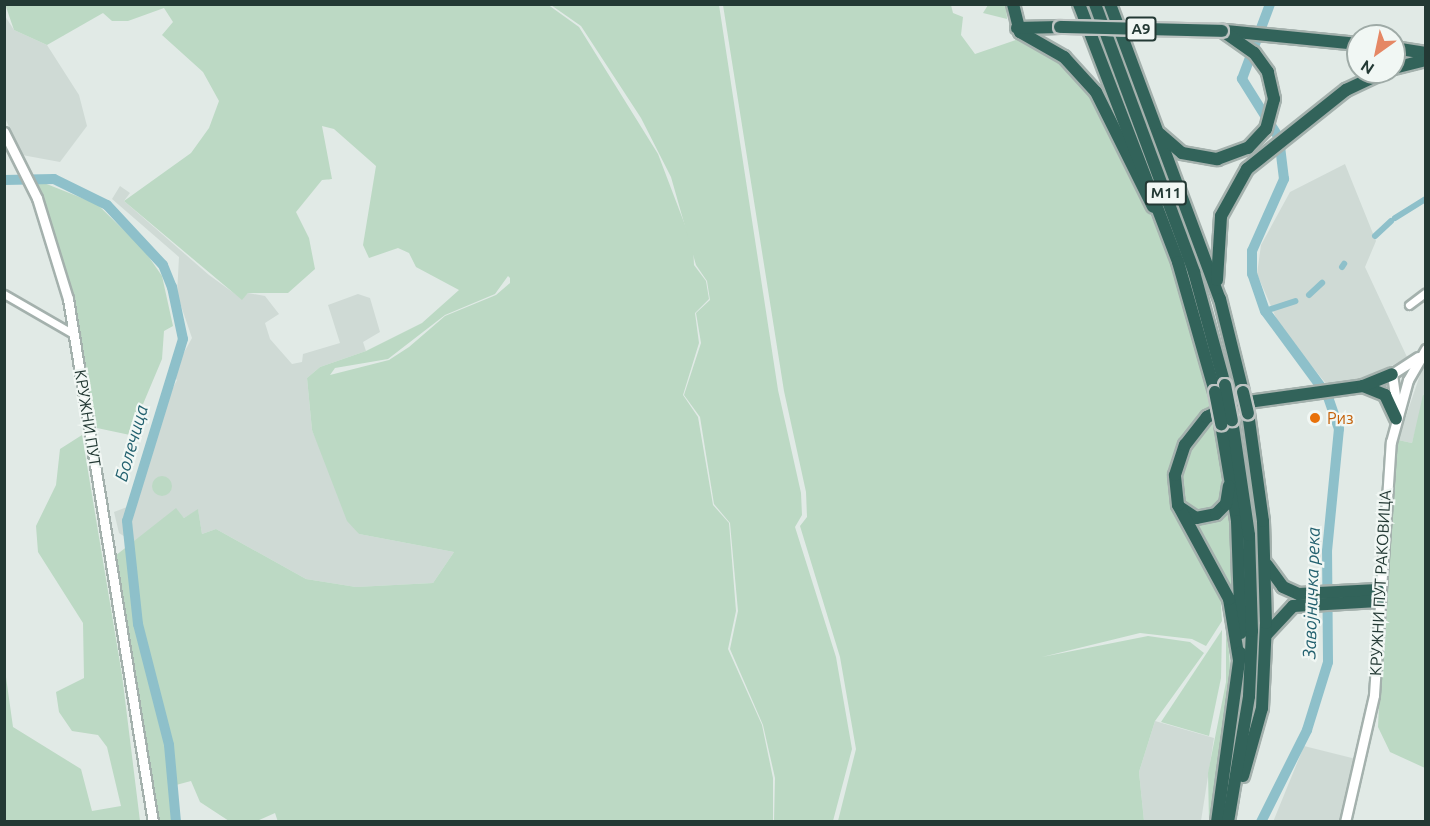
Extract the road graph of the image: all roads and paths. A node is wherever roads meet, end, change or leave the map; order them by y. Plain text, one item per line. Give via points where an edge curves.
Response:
1 (1013, 4) edge
2 (1079, 4) edge
3 (1095, 4) edge
4 (1110, 4) edge
5 (1017, 27) junction
6 (1222, 31) junction
7 (1346, 43) edge
8 (1406, 50) edge
9 (1425, 52) edge
10 (1425, 60) edge
11 (1406, 65) edge
12 (1359, 84) edge
13 (1153, 122) junction
14 (4, 132) edge
15 (1161, 218) junction
16 (1425, 292) edge
17 (4, 294) edge
18 (1220, 299) junction
19 (1409, 305) dead end
20 (75, 335) junction
21 (1423, 352) edge
22 (1392, 374) junction
23 (1363, 386) junction
24 (1220, 389) junction
25 (1403, 399) junction
26 (1226, 422) junction
27 (1395, 425) junction
28 (1230, 466) junction
29 (1176, 499) junction
30 (1265, 556) junction
31 (1378, 596) junction
32 (1320, 599) junction
33 (1265, 642) junction
34 (1239, 660) junction
35 (1234, 794) junction
36 (153, 822) edge
37 (1217, 822) edge
38 (1228, 822) edge
39 (1345, 822) edge

1 - 5 highway
2 - 15 highway, M11
3 - 24 highway, M11 via 1194,272
4 - 13 highway
5 - 6 highway, A9, bridge
5 - 15 highway via 1064,57 1090,83 1139,186
6 - 7 highway, A9
6 - 13 highway via 1254,52 1271,80 1273,111 1254,144 1224,158 1197,158 1170,145
8 - 9 highway
10 - 11 highway
12 - 18 highway via 1270,147 1240,177 1221,216 1216,255
13 - 18 highway
14 - 20 main road, КРУЖНИ ПУТ via 25,171 56,251
15 - 24 highway, M11
16 - 19 street
17 - 20 street
18 - 30 highway, bridge via 1248,413
20 - 36 main road, КРУЖНИ ПУТ
21 - 22 main road
21 - 25 main road, КРУЖНИ ПУТ РАКОВИЦА
22 - 23 highway
22 - 25 main road
22 - 27 main road
23 - 27 highway via 1385,395
23 - 29 highway via 1243,401 1207,417 1180,457
24 - 26 highway, M11, bridge
25 - 27 main road, КРУЖНИ ПУТ РАКОВИЦА
26 - 28 highway, M11
26 - 35 highway, M11 via 1252,584 1250,687
27 - 31 main road, КРУЖНИ ПУТ РАКОВИЦА
28 - 29 highway via 1227,500 1216,514 1189,516
28 - 34 highway, M11 via 1240,563
29 - 34 highway via 1229,599
30 - 32 highway via 1283,587
30 - 33 highway
31 - 32 highway
31 - 39 main road, КРУЖНИ ПУТ РАКОВИЦА via 1371,717
32 - 33 highway via 1283,612
33 - 35 highway via 1260,719
34 - 37 highway, M11
35 - 38 highway, M11

